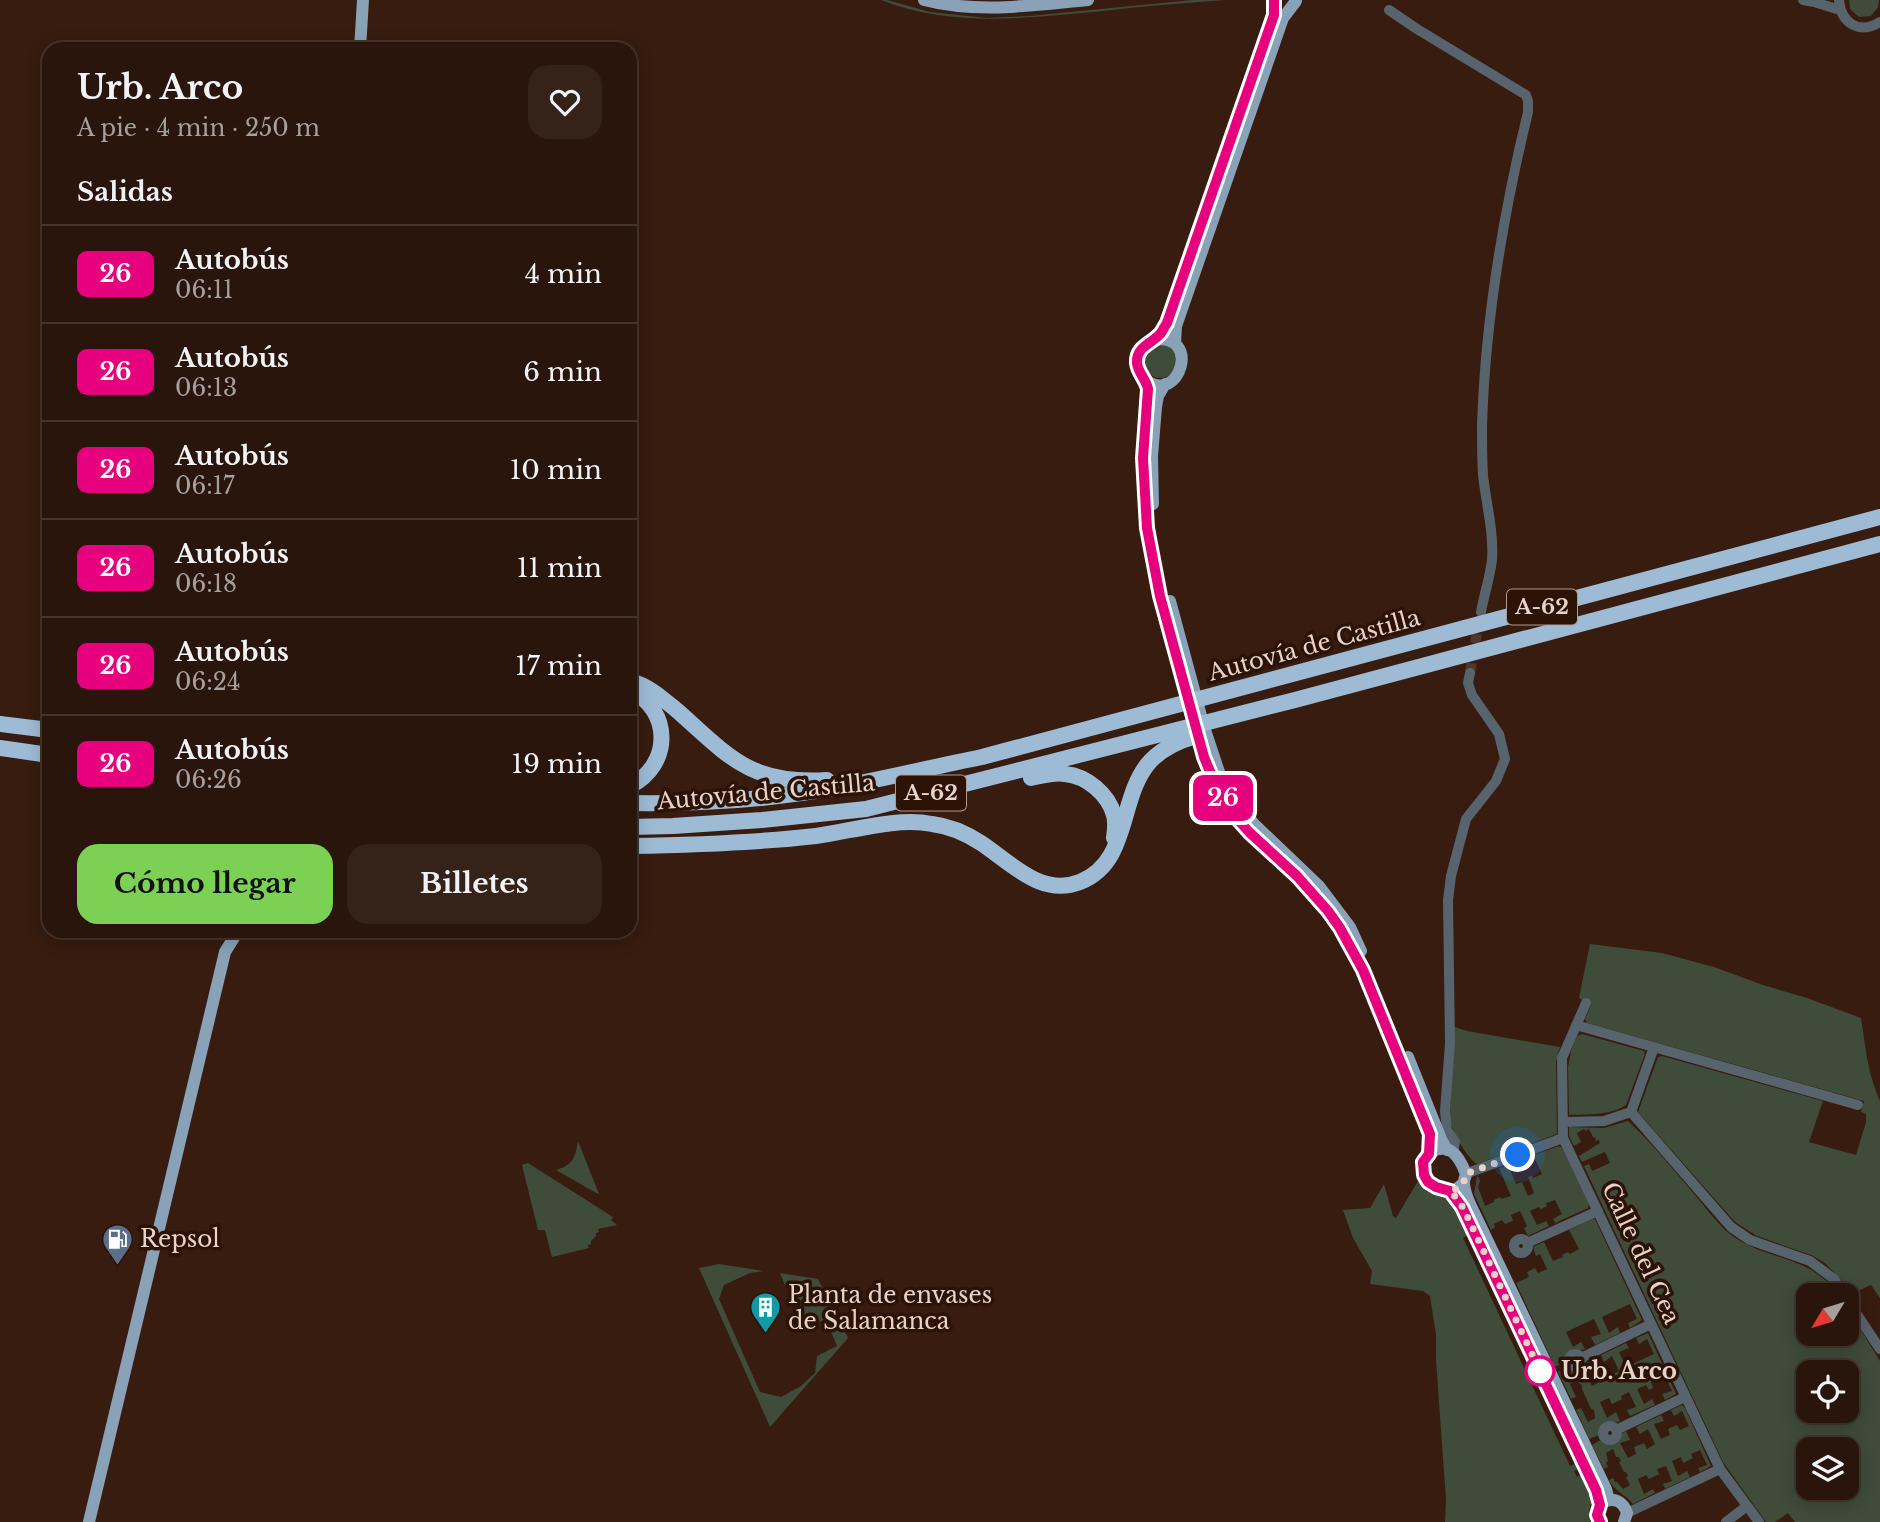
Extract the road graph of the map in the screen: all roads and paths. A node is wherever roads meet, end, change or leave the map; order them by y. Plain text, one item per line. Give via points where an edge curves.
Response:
1 (363, 0) edge
2 (924, 0) edge
3 (1088, 0) edge
4 (1274, 0) edge
5 (1294, 0) edge
6 (1802, 0) edge
7 (1839, 5) edge
8 (1389, 10) dead end
9 (1880, 22) edge
10 (360, 42) edge
11 (1153, 340) junction
12 (1175, 344) junction
13 (1146, 380) junction
14 (1165, 384) junction
15 (1880, 517) edge
16 (1880, 544) edge
17 (1481, 612) tunnel mouth
18 (1470, 673) tunnel mouth
19 (637, 682) edge
20 (637, 694) edge
21 (0, 724) edge
22 (42, 729) edge
23 (1185, 734) junction
24 (0, 748) edge
25 (42, 754) edge
26 (982, 757) junction
27 (637, 781) edge
28 (637, 803) edge
29 (637, 827) edge
30 (673, 827) junction
31 (637, 846) edge
32 (1113, 850) junction
33 (224, 938) edge
34 (234, 938) edge
35 (225, 952) junction
36 (1586, 1003) dead end
37 (1576, 1025) junction
38 (1654, 1047) junction
39 (1858, 1105) dead end
40 (1631, 1112) junction
41 (1564, 1122) junction
42 (1563, 1138) junction
43 (1450, 1151) junction
44 (1429, 1154) junction
45 (1465, 1178) junction
46 (1450, 1191) junction
47 (1598, 1211) junction
48 (1527, 1243) dead end
49 (1837, 1283) edge
50 (1859, 1314) edge
51 (1651, 1324) junction
52 (1876, 1335) edge
53 (1880, 1349) edge
54 (1581, 1358) dead end
55 (1685, 1397) junction
56 (1616, 1430) dead end
57 (1720, 1469) junction
58 (1604, 1502) junction
59 (1747, 1506) junction
60 (1625, 1517) edge
61 (89, 1522) edge
62 (1600, 1522) edge
63 (1726, 1522) edge
64 (1759, 1522) edge

1 - 10 main road
2 - 3 main road via 999,8
4 - 11 main road via 1274,15 1167,323
5 - 12 main road via 1283,18 1176,326
6 - 7 street
7 - 9 street via 1844,17 1857,27
8 - 17 street via 1508,83 1528,101 1494,284 1482,441 1492,561
11 - 12 main road
11 - 13 main road via 1144,345 1137,363
12 - 14 main road via 1181,352 1181,372
13 - 14 main road
13 - 44 main road via 1143,458 1147,528 1160,596 1204,757 1233,814 1297,876 1340,928 1363,970 1430,1134
14 - 43 main road via 1156,407 1152,456 1155,526 1168,593 1219,772 1241,809 1319,886 1350,927
15 - 26 highway, Autovía de Castilla / A-62
16 - 23 highway, Autovía de Castilla / A-62 via 1295,700
18 - 43 street via 1472,695 1499,734 1505,759 1496,781 1466,819 1451,876 1445,1111 1447,1130 1455,1142
19 - 26 highway via 658,694 737,762 771,777 832,779
20 - 27 highway via 654,710 662,739 655,764
21 - 22 highway
23 - 30 highway, Autovía de Castilla / A-62 via 866,809
23 - 32 highway via 1147,765 1131,795
24 - 25 highway
26 - 28 highway, Autovía de Castilla / A-62 via 832,788 761,797
29 - 30 highway, Autovía de Castilla / A-62
30 - 32 highway via 766,825 869,813 1065,774 1077,776 1102,793 1114,817
31 - 32 highway via 763,841 921,822 979,842 1035,880 1064,886 1089,878
33 - 35 main road
34 - 35 main road
35 - 61 main road
36 - 37 street, Calle del Cea
37 - 38 street
37 - 41 street, Calle del Cea via 1562,1058
38 - 39 street
38 - 40 street
40 - 41 street via 1604,1121
40 - 49 street via 1731,1227 1750,1240 1810,1261
41 - 42 street, Calle del Cea
42 - 45 street
42 - 47 street, Calle del Cea
43 - 44 main road
43 - 45 main road
44 - 46 main road via 1423,1162 1424,1175 1436,1187
45 - 46 main road
45 - 58 main road via 1470,1204 1606,1489
46 - 58 main road via 1460,1202
47 - 48 street
47 - 51 street, Calle del Cea
50 - 52 street
51 - 54 street
51 - 55 street, Calle del Cea
52 - 53 street
55 - 56 street
55 - 57 street, Calle del Cea
57 - 59 street, Calle del Cea
57 - 60 street
58 - 60 main road via 1621,1503
58 - 62 main road via 1597,1515
59 - 63 street
59 - 64 street, Calle del Cea

